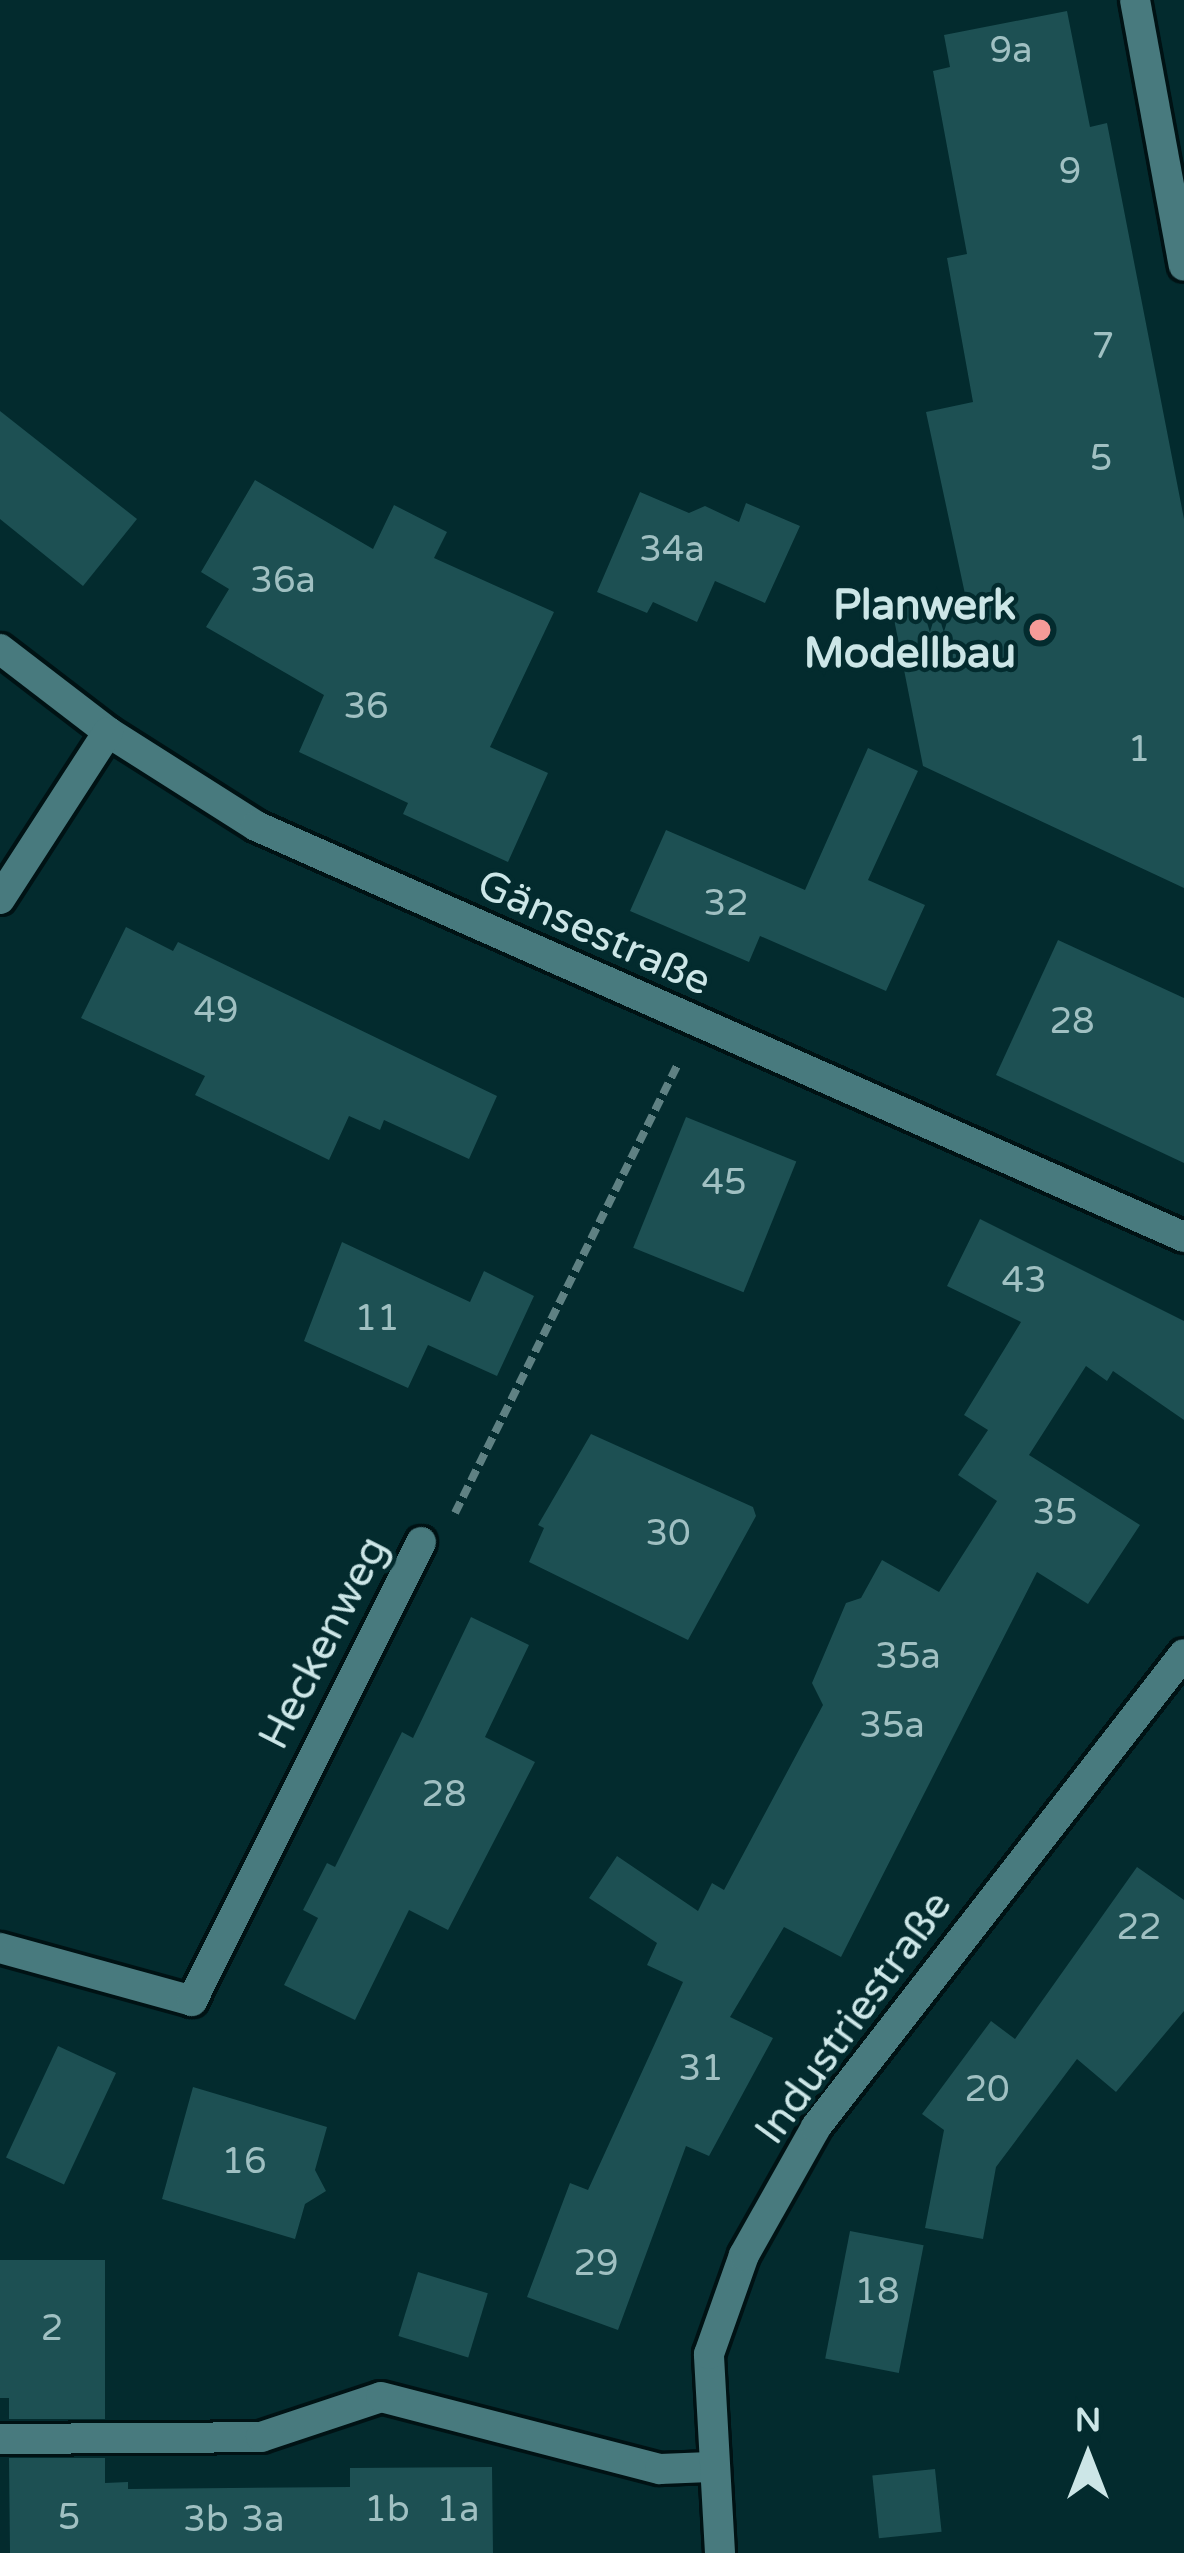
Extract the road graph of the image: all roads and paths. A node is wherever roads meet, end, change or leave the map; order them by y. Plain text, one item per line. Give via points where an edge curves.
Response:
1 (1135, 0) edge
2 (1184, 266) edge
3 (0, 649) edge
4 (108, 732) junction
5 (0, 899) edge
6 (698, 1025) junction
7 (1184, 1237) edge
8 (421, 1542) joint
9 (1184, 1654) edge
10 (0, 1948) edge
11 (0, 2439) edge
12 (710, 2467) junction
13 (720, 2553) edge

1 - 2 street
3 - 4 street, Gänsestraße
4 - 5 street
4 - 6 street, Gänsestraße via 256,826
6 - 7 street, Gänsestraße
6 - 8 path, Heckenweg via 452,1517
8 - 10 street, Heckenweg via 192,2002
9 - 12 street, Industriestraße via 816,2127 744,2255 710,2354
11 - 12 street via 261,2437 381,2397 660,2469
12 - 13 street, Industriestraße

